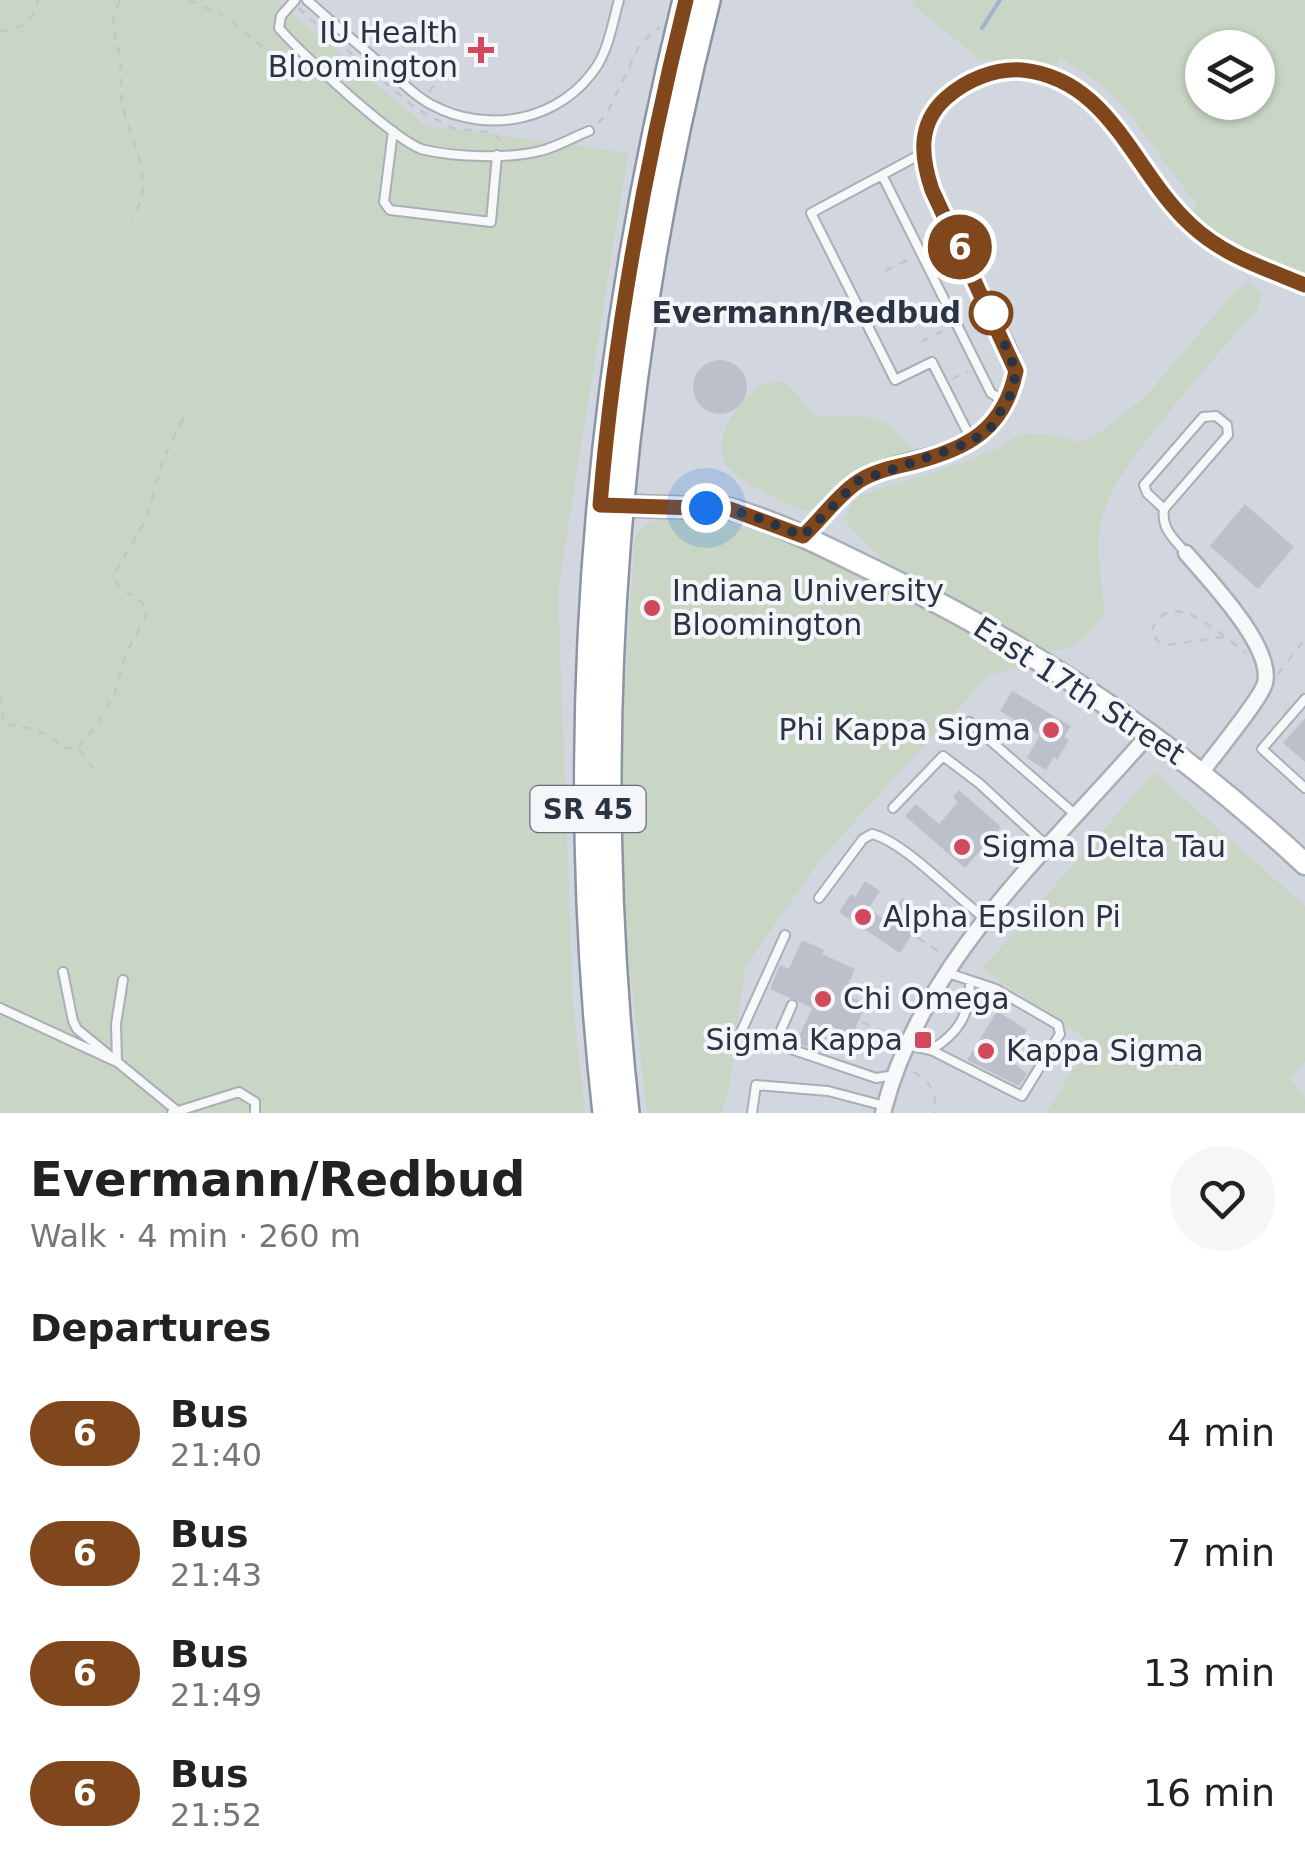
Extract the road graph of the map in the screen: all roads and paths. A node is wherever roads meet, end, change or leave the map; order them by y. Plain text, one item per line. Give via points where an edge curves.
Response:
1 (38, 0) edge
2 (120, 0) edge
3 (190, 0) edge
4 (295, 0) edge
5 (308, 0) edge
6 (619, 0) edge
7 (686, 0) edge
8 (707, 0) edge
9 (663, 25) dead end
10 (0, 31) edge
11 (302, 81) dead end
12 (393, 130) junction
13 (590, 131) joint
14 (923, 153) junction
15 (497, 155) junction
16 (882, 175) junction
17 (131, 218) dead end
18 (1305, 285) edge
19 (1007, 402) junction
20 (185, 415) dead end
21 (972, 441) junction
22 (610, 505) junction
23 (1164, 508) junction
24 (803, 536) junction
25 (1186, 553) joint
26 (1223, 638) junction
27 (1305, 640) edge
28 (1264, 665) junction
29 (1265, 684) junction
30 (0, 695) edge
31 (1305, 699) edge
32 (969, 722) dead end
33 (1150, 732) junction
34 (78, 747) junction
35 (1202, 772) junction
36 (91, 774) dead end
37 (1305, 788) edge
38 (894, 808) dead end
39 (1077, 816) junction
40 (1048, 848) junction
41 (1305, 864) edge
42 (956, 896) junction
43 (819, 898) dead end
44 (987, 920) junction
45 (785, 935) dead end
46 (938, 951) dead end
47 (63, 972) dead end
48 (948, 974) junction
49 (123, 980) dead end
50 (970, 982) junction
51 (792, 1005) dead end
52 (0, 1008) edge
53 (862, 1022) dead end
54 (900, 1041) junction
55 (775, 1044) junction
56 (931, 1050) junction
57 (117, 1062) junction
58 (914, 1072) dead end
59 (895, 1075) junction
60 (884, 1110) edge
61 (174, 1112) edge
62 (255, 1113) edge
63 (606, 1113) edge
64 (626, 1113) edge
65 (752, 1113) edge
66 (935, 1113) edge

1 - 10 path via 24,25
2 - 17 path via 114,27 122,107 143,182
3 - 11 path via 230,19
4 - 12 lane via 279,28
5 - 6 lane via 422,100 487,121 532,116 581,85 603,53
7 - 22 highway, SR 45 via 624,295
8 - 22 highway, SR 45 via 657,222
9 - 13 path via 640,44 607,114
12 - 15 lane via 422,150
12 - 15 lane via 384,202 390,210 490,222
13 - 15 lane via 541,151
14 - 16 lane
14 - 18 street via 932,116 970,82 1001,68 1057,78 1106,114 1190,225 1220,248
14 - 19 street via 932,190 1010,352 1016,371
16 - 19 lane via 991,393
16 - 21 lane via 811,212 895,380 932,362
19 - 21 street
20 - 34 path via 146,518 115,572 120,588 146,607 145,618 115,693
21 - 24 street via 858,481
22 - 24 main road, East 17th Street via 730,509
22 - 63 highway, SR 45 via 589,672 588,813
22 - 64 highway, SR 45 via 607,804
23 - 23 lane via 1144,485 1203,418 1216,416 1228,435
23 - 25 lane via 1162,521
24 - 33 main road, East 17th Street via 1007,640
25 - 28 street via 1238,613
26 - 26 path via 1190,613 1176,611 1151,633 1168,645
26 - 28 path
27 - 29 path
28 - 29 street
29 - 35 street
30 - 34 path via 4,724
31 - 37 lane via 1262,750
32 - 39 lane
33 - 35 main road, East 17th Street
33 - 39 street
34 - 36 path
35 - 41 main road, East 17th Street
38 - 40 lane via 943,756
39 - 40 street
40 - 44 street
42 - 43 lane via 872,834
42 - 44 lane
42 - 46 path via 927,917 915,936
44 - 48 street
45 - 55 lane via 741,1032
47 - 57 lane via 74,1024
48 - 50 lane
48 - 54 street
49 - 57 lane
50 - 56 lane via 965,1017
50 - 56 lane via 996,989 1058,1025 1060,1034 1022,1096
51 - 55 lane
52 - 57 lane
53 - 54 path
54 - 56 lane
54 - 59 street
55 - 59 lane via 876,1078
57 - 61 lane
58 - 66 path via 933,1089
59 - 60 street
60 - 65 lane via 828,1091 756,1085
61 - 62 lane via 239,1092 255,1102

